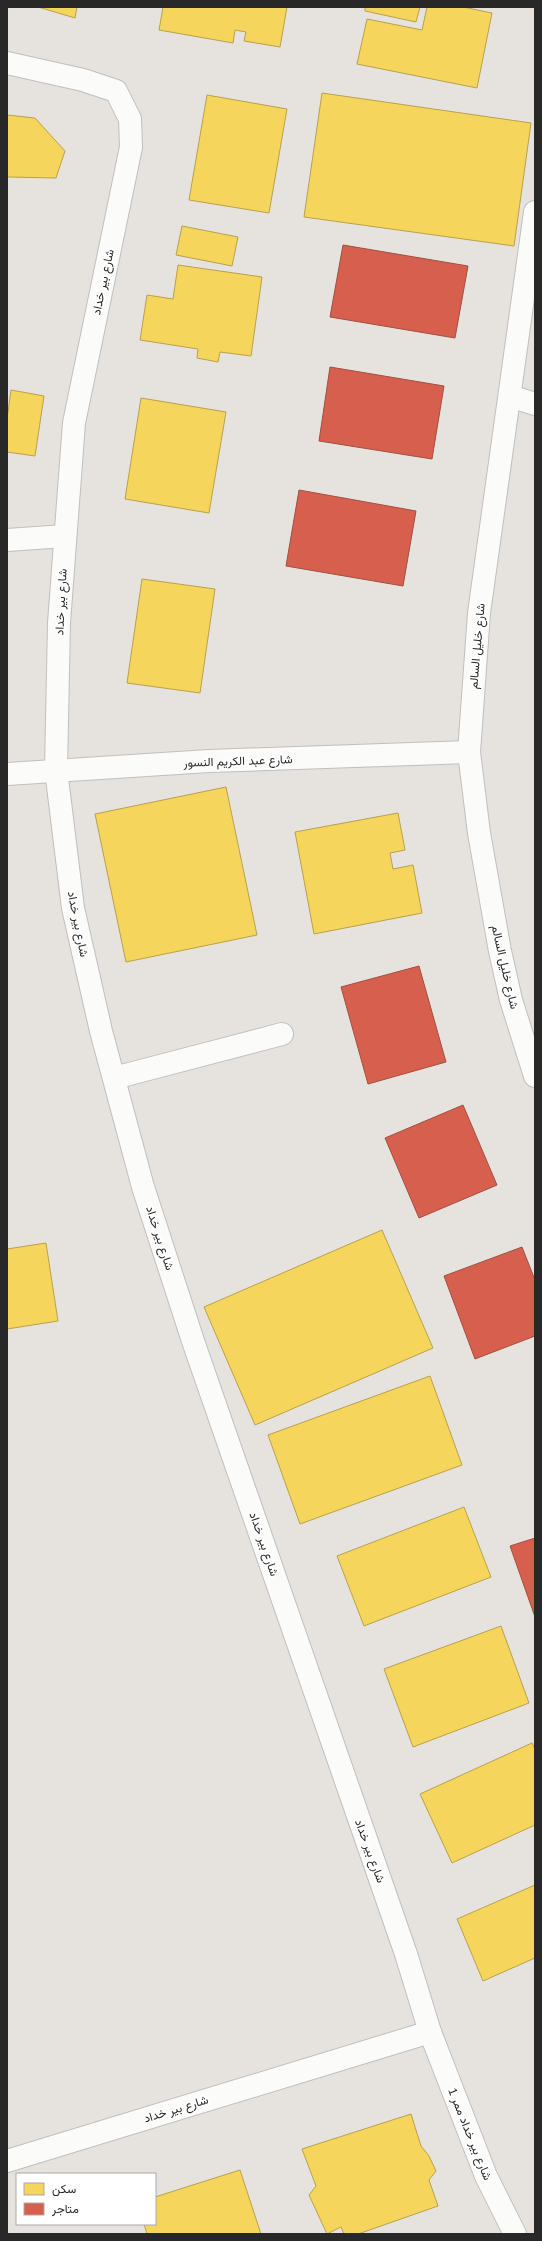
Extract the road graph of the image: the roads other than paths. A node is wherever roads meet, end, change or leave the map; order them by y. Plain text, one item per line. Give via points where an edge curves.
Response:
1 (7, 63) edge
2 (535, 212) edge
3 (510, 396) junction
4 (535, 404) edge
5 (65, 536) junction
6 (7, 540) edge
7 (469, 752) junction
8 (56, 770) junction
9 (7, 774) edge
10 (282, 1034) dead end
11 (535, 1076) edge
12 (114, 1078) junction
13 (430, 2032) junction
14 (7, 2161) edge
15 (516, 2234) edge

1 - 5 street, شارع بير خداد via 83,80 116,91 130,119 131,147 74,423
2 - 3 street, شارع خليل السالم
3 - 4 street
3 - 7 street, شارع خليل السالم via 479,613
5 - 6 street
5 - 8 street, شارع بير خداد via 59,623
7 - 8 street, شارع عبد الكريم النسور via 209,761
7 - 11 street, شارع خليل السالم via 479,833 500,951 511,1000
8 - 9 street, شارع عبد الكريم النسور
8 - 12 street, شارع بير خداد via 73,908
10 - 12 street
12 - 13 street, شارع بير خداد via 143,1187 194,1344 406,1954
13 - 14 street, شارع بير خداد
13 - 15 street, شارع بير خداد ممر 1 via 486,2176

